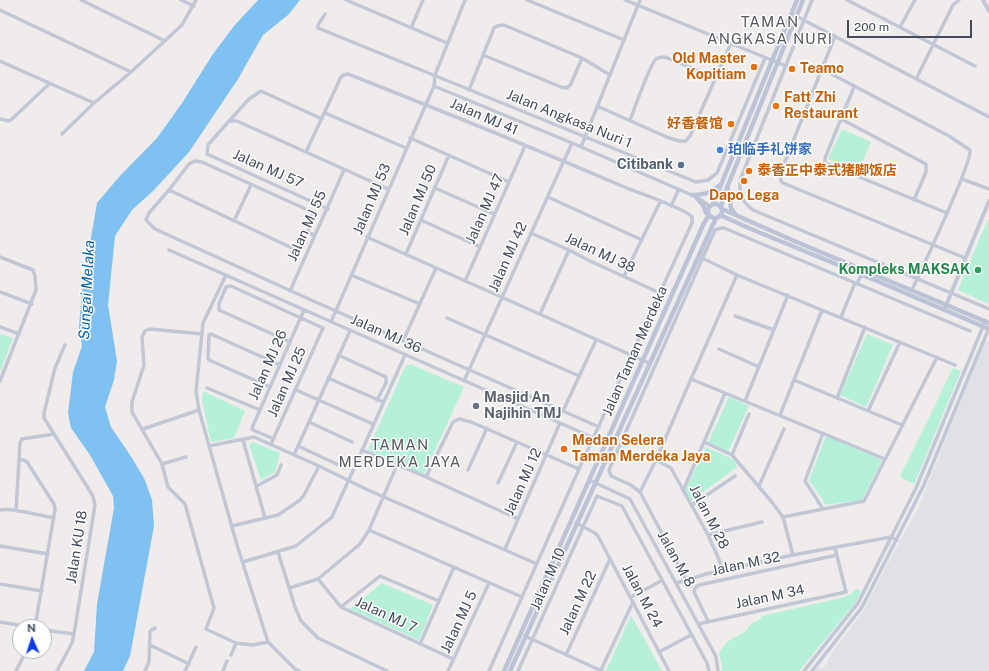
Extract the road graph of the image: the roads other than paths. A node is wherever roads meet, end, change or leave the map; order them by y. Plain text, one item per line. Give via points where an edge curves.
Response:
1 (80, 0) edge
2 (181, 0) edge
3 (196, 0) edge
4 (346, 0) edge
5 (423, 0) edge
6 (465, 0) edge
7 (527, 0) edge
8 (625, 0) edge
9 (640, 0) edge
10 (797, 0) edge
11 (803, 0) edge
12 (812, 0) edge
13 (847, 0) edge
14 (915, 0) edge
15 (959, 0) edge
16 (983, 0) edge
17 (194, 6) junction
18 (639, 6) junction
19 (0, 10) edge
20 (989, 10) edge
21 (325, 14) dead end
22 (794, 15) junction
23 (804, 20) junction
24 (411, 28) junction
25 (900, 28) junction
26 (835, 36) junction
27 (624, 40) junction
28 (165, 41) junction
29 (448, 43) junction
30 (730, 43) junction
31 (933, 44) junction
32 (483, 55) junction
33 (582, 58) junction
34 (765, 58) junction
35 (0, 61) edge
36 (773, 61) junction
37 (778, 63) junction
38 (786, 66) junction
39 (975, 66) dead end
40 (822, 69) junction
41 (131, 72) junction
42 (610, 75) junction
43 (435, 76) junction
44 (716, 78) junction
45 (916, 79) junction
46 (49, 84) junction
47 (434, 86) junction
48 (854, 87) junction
49 (469, 90) junction
50 (94, 103) junction
51 (426, 104) junction
52 (597, 106) junction
53 (325, 113) junction
54 (989, 117) edge
55 (0, 119) edge
56 (322, 119) junction
57 (841, 119) junction
58 (630, 120) junction
59 (229, 121) junction
60 (62, 134) dead end
61 (584, 137) junction
62 (410, 138) junction
63 (572, 143) junction
64 (525, 146) junction
65 (580, 147) junction
66 (406, 148) junction
67 (306, 152) junction
68 (449, 155) junction
69 (564, 162) junction
70 (344, 170) junction
71 (962, 178) junction
72 (509, 182) junction
73 (722, 183) junction
74 (251, 185) junction
75 (728, 186) junction
76 (435, 188) junction
77 (388, 189) junction
78 (678, 189) junction
79 (989, 189) edge
80 (169, 190) junction
81 (694, 196) junction
82 (548, 197) junction
83 (914, 200) junction
84 (989, 201) edge
85 (660, 202) junction
86 (711, 205) junction
87 (670, 206) junction
88 (721, 208) junction
89 (328, 209) junction
90 (947, 213) junction
91 (494, 214) junction
92 (709, 215) junction
93 (718, 216) junction
94 (736, 216) junction
95 (421, 220) junction
96 (234, 221) junction
97 (735, 222) junction
98 (704, 223) junction
99 (711, 226) junction
100 (308, 233) junction
101 (530, 233) junction
102 (315, 235) junction
103 (367, 237) junction
104 (642, 240) junction
105 (932, 245) junction
106 (480, 247) junction
107 (169, 250) dead end
108 (569, 250) junction
109 (406, 254) junction
110 (698, 256) junction
111 (0, 257) edge
112 (703, 258) junction
113 (965, 258) junction
114 (436, 268) junction
115 (226, 275) junction
116 (351, 275) junction
117 (738, 275) junction
118 (861, 275) junction
119 (624, 276) junction
120 (917, 279) junction
121 (465, 281) junction
122 (856, 283) junction
123 (912, 290) junction
124 (290, 291) junction
125 (0, 292) edge
126 (660, 293) junction
127 (950, 293) junction
128 (788, 296) junction
129 (502, 297) junction
130 (32, 304) junction
131 (420, 304) junction
132 (946, 304) junction
133 (989, 309) edge
134 (304, 310) junction
135 (822, 310) junction
136 (944, 310) junction
137 (335, 311) junction
138 (540, 314) junction
139 (736, 316) dead end
140 (841, 317) junction
141 (300, 318) junction
142 (447, 318) dead end
143 (331, 322) junction
144 (987, 322) edge
145 (0, 327) edge
146 (865, 327) junction
147 (987, 328) edge
148 (774, 330) junction
149 (350, 331) junction
150 (970, 331) dead end
151 (19, 334) junction
152 (202, 334) junction
153 (485, 334) junction
154 (596, 340) junction
155 (403, 341) junction
156 (290, 342) junction
157 (900, 342) junction
158 (65, 345) dead end
159 (718, 349) dead end
160 (338, 355) junction
161 (405, 355) junction
162 (631, 355) junction
163 (937, 357) junction
164 (643, 360) junction
165 (649, 363) junction
166 (280, 365) junction
167 (955, 365) dead end
168 (759, 366) junction
169 (469, 370) junction
170 (579, 376) junction
171 (328, 378) junction
172 (690, 379) junction
173 (794, 380) junction
174 (0, 381) edge
175 (464, 381) junction
176 (270, 387) junction
177 (207, 388) dead end
178 (296, 390) junction
179 (725, 393) junction
180 (837, 398) junction
181 (318, 400) junction
182 (377, 400) junction
183 (745, 401) junction
184 (383, 402) junction
185 (199, 410) junction
186 (260, 410) junction
187 (563, 411) junction
188 (868, 411) junction
189 (749, 414) dead end
190 (780, 415) junction
191 (309, 422) junction
192 (560, 423) junction
193 (373, 424) junction
194 (902, 426) junction
195 (599, 427) junction
196 (487, 428) junction
197 (143, 429) junction
198 (784, 429) dead end
199 (823, 433) junction
200 (54, 434) junction
201 (594, 438) junction
202 (274, 439) junction
203 (243, 440) junction
204 (352, 442) dead end
205 (517, 442) junction
206 (704, 442) junction
207 (605, 443) junction
208 (271, 444) junction
209 (209, 446) junction
210 (298, 446) junction
211 (612, 446) junction
212 (362, 450) junction
213 (547, 454) junction
214 (294, 455) junction
215 (732, 455) junction
216 (186, 457) dead end
217 (19, 459) junction
218 (886, 459) junction
219 (656, 460) junction
220 (162, 464) junction
221 (281, 465) dead end
222 (397, 465) junction
223 (319, 466) junction
224 (343, 467) dead end
225 (468, 470) dead end
226 (579, 470) junction
227 (735, 476) dead end
228 (426, 478) junction
229 (589, 480) junction
230 (348, 481) junction
231 (498, 483) dead end
232 (596, 483) junction
233 (257, 486) junction
234 (759, 486) junction
235 (683, 491) junction
236 (640, 492) junction
237 (383, 496) junction
238 (692, 505) junction
239 (824, 509) junction
240 (0, 510) edge
241 (16, 511) junction
242 (783, 517) junction
243 (54, 518) junction
244 (265, 518) junction
245 (518, 520) junction
246 (762, 522) dead end
247 (576, 523) junction
248 (232, 526) junction
249 (583, 526) junction
250 (369, 530) junction
251 (708, 534) junction
252 (891, 537) junction
253 (897, 540) junction
254 (0, 546) edge
255 (835, 548) junction
256 (505, 549) junction
257 (278, 552) junction
258 (48, 554) junction
259 (793, 555) junction
260 (837, 555) junction
261 (610, 559) junction
262 (243, 562) junction
263 (537, 564) junction
264 (454, 567) junction
265 (724, 571) junction
266 (318, 579) junction
267 (686, 579) junction
268 (661, 581) junction
269 (489, 582) junction
270 (677, 583) junction
271 (0, 584) edge
272 (289, 588) junction
273 (42, 591) junction
274 (522, 597) junction
275 (631, 597) junction
276 (439, 601) junction
277 (633, 602) junction
278 (341, 607) junction
279 (37, 619) edge
280 (708, 621) junction
281 (0, 622) edge
282 (12, 624) edge
283 (698, 624) junction
284 (154, 628) dead end
285 (52, 631) edge
286 (74, 634) junction
287 (523, 635) junction
288 (691, 635) junction
289 (532, 639) junction
290 (268, 642) junction
291 (236, 643) junction
292 (420, 644) junction
293 (150, 645) junction
294 (196, 647) dead end
295 (660, 652) junction
296 (230, 655) dead end
297 (566, 655) junction
298 (22, 659) edge
299 (453, 659) junction
300 (228, 661) dead end
301 (189, 664) junction
302 (296, 670) edge
303 (16, 671) edge
304 (57, 671) edge
305 (145, 671) edge
306 (186, 671) edge
307 (223, 671) edge
308 (387, 671) edge
309 (448, 671) edge
310 (489, 671) edge
311 (504, 671) edge
312 (510, 671) edge
313 (518, 671) edge
314 (602, 671) edge
315 (669, 671) edge
316 (709, 671) edge
317 (718, 671) edge
318 (804, 671) edge
319 (812, 671) edge

1 - 28 street
2 - 17 street
3 - 17 street
4 - 24 street
5 - 24 street
6 - 29 street, Jalan MJ 53
7 - 27 street
8 - 18 street
9 - 18 street
10 - 22 main road
11 - 22 main road
12 - 23 street
13 - 25 street
14 - 25 street
15 - 31 street via 953,5
16 - 20 street
17 - 28 street via 182,25
18 - 27 street
18 - 30 street
19 - 41 street
21 - 43 street, Jalan Angkasa Nuri 1 via 318,28
22 - 23 street
22 - 36 main road
22 - 37 main road
23 - 26 street
23 - 38 street
24 - 29 street
25 - 31 street
26 - 40 street
26 - 45 street
27 - 42 street
28 - 41 street
29 - 43 street, Jalan MJ 53
30 - 34 street
30 - 44 street
31 - 39 street
31 - 45 street
32 - 33 street via 567,88
32 - 33 street via 494,28 504,25
32 - 49 street
33 - 42 street
34 - 36 street
34 - 61 street, Jalan Angkasa Nuri 1 via 719,168 708,180 691,181
35 - 46 street
36 - 37 street
36 - 73 main road
37 - 38 street
37 - 75 main road
38 - 120 street via 741,178 740,191 743,202 753,210
40 - 48 street
40 - 105 street via 780,174 781,181
41 - 50 street
42 - 52 street
43 - 47 street, Jalan MJ 53
43 - 49 street, Jalan Angkasa Nuri 1
44 - 58 street via 686,141 679,141
44 - 58 street via 665,57 656,58
45 - 54 street
46 - 50 street
46 - 55 street via 12,119
47 - 51 street, Jalan MJ 53
47 - 63 street
48 - 57 street
48 - 71 street via 968,147 971,154
49 - 61 street, Jalan Angkasa Nuri 1
50 - 60 street
51 - 53 street, Jalan MJ 41 via 345,74
51 - 62 street, Jalan MJ 53
51 - 64 street, Jalan MJ 41
52 - 58 street
52 - 61 street
53 - 56 street, Jalan MJ 41
53 - 66 street
56 - 59 street via 261,91 249,99
56 - 67 street, Jalan MJ 41
57 - 83 street via 926,164 926,172
57 - 83 street via 824,158 825,162
59 - 67 street via 237,121
59 - 89 street, Jalan MJ 57 via 208,145 207,154
61 - 65 street
62 - 66 street, Jalan MJ 53
62 - 68 street
63 - 65 street
63 - 69 street, Jalan MJ 42
64 - 69 street, Jalan MJ 41
64 - 72 street, Jalan MJ 47
65 - 78 street
66 - 77 street, Jalan MJ 53
67 - 70 street
68 - 72 street
68 - 76 street, Jalan MJ 50
69 - 82 street, Jalan MJ 42
69 - 85 street, Jalan MJ 41
70 - 77 street
70 - 89 street, Jalan MJ 55
71 - 79 street
71 - 90 street
72 - 91 street, Jalan MJ 47
73 - 81 main road via 709,193
73 - 86 main road
74 - 80 street via 195,161 189,164
74 - 96 street
74 - 100 street via 310,211 313,216
75 - 88 main road
75 - 94 main road via 731,208
76 - 91 street
76 - 95 street, Jalan MJ 50
77 - 103 street, Jalan MJ 53
78 - 81 street
78 - 87 street
80 - 96 street
80 - 124 street via 146,220 155,229
81 - 86 street
81 - 98 main road via 705,210
82 - 101 street, Jalan MJ 42
82 - 104 street
83 - 90 street
84 - 113 street
85 - 87 street, Jalan MJ 41
85 - 104 street
86 - 88 main road via 718,204
86 - 92 main road via 707,211
87 - 126 street, Jalan MJ 41 via 690,215 692,223
88 - 93 main road
88 - 94 main road
89 - 102 street, Jalan MJ 55
90 - 105 street
91 - 106 street, Jalan MJ 47
92 - 93 main road
92 - 98 main road, Jalan Taman Merdeka
93 - 97 main road
93 - 99 main road, Jalan Taman Merdeka
94 - 123 main road
95 - 106 street
95 - 109 street, Jalan MJ 50
96 - 100 street via 292,248 299,247
97 - 99 main road via 723,219
97 - 118 main road
98 - 164 main road, Jalan Taman Merdeka
99 - 110 main road, Jalan Taman Merdeka
100 - 102 street
101 - 108 street, Jalan MJ 38
101 - 129 street, Jalan MJ 42
102 - 124 street, Jalan MJ 55
103 - 109 street
103 - 116 street, Jalan MJ 53
104 - 119 street
105 - 113 street
105 - 120 street
106 - 121 street, Jalan MJ 47
107 - 115 street, Jalan MJ 36
108 - 119 street, Jalan MJ 38
108 - 138 street
109 - 114 street
110 - 112 street
110 - 165 main road, Jalan Taman Merdeka
111 - 130 street via 33,270 36,290
112 - 117 street
112 - 122 street via 716,230 724,228
112 - 236 street via 609,470 611,476
113 - 127 street
114 - 121 street
114 - 131 street
115 - 134 street, Jalan MJ 36
115 - 152 street via 203,323
116 - 131 street
116 - 137 street, Jalan MJ 53
117 - 128 street
117 - 172 street
118 - 122 street
118 - 136 main road
119 - 126 street, Jalan MJ 38
120 - 123 street
120 - 127 street
121 - 129 street
122 - 140 street
122 - 150 street
123 - 132 main road
124 - 137 street
125 - 130 street
126 - 162 street
127 - 132 street
127 - 133 street
128 - 135 street
128 - 148 street
129 - 138 street
129 - 153 street, Jalan MJ 42
130 - 151 street
131 - 155 street
132 - 136 street
132 - 144 main road
134 - 141 street, Jalan MJ 26
134 - 143 street, Jalan MJ 36
135 - 140 street
135 - 173 street
136 - 147 main road
137 - 143 street, Jalan MJ 53
137 - 155 street
138 - 154 street
139 - 148 street
140 - 146 street
141 - 156 street, Jalan MJ 26
141 - 156 street via 231,286 226,287 219,310
141 - 178 street, Jalan MJ 25 via 323,328
142 - 153 street
143 - 149 street, Jalan MJ 36
144 - 147 street
145 - 151 street
146 - 157 street
146 - 180 street
147 - 252 street via 916,488
147 - 253 street via 922,487
148 - 168 street
149 - 160 street
149 - 161 street, Jalan MJ 36
151 - 174 street
152 - 185 street via 196,391
152 - 197 street via 150,329 145,332 142,337 144,365 131,407
153 - 169 street, Jalan MJ 42
153 - 170 street
154 - 162 street
154 - 170 street
155 - 169 street
156 - 166 street, Jalan MJ 26
157 - 163 street
157 - 188 street
158 - 200 street, Jalan KU 18 via 55,368 44,413 44,418
159 - 168 street
160 - 171 street
160 - 182 street via 386,377 386,383
161 - 175 street, Jalan MJ 36
161 - 184 street
162 - 164 street
162 - 195 street
163 - 167 street
163 - 194 street
164 - 165 street
164 - 207 main road, Jalan Taman Merdeka
165 - 211 main road, Jalan Taman Merdeka
166 - 176 street, Jalan MJ 26
166 - 176 street via 212,334 209,335 209,360
168 - 183 street
169 - 175 street, Jalan MJ 42
169 - 187 street
170 - 187 street
171 - 181 street
171 - 182 street
172 - 179 street
172 - 219 street
173 - 180 street
173 - 190 street
175 - 192 street, Jalan MJ 36
176 - 186 street, Jalan MJ 26
177 - 186 street
178 - 181 street
178 - 202 street, Jalan MJ 25
179 - 183 street
179 - 206 street
180 - 188 street
181 - 191 street
181 - 193 street
182 - 184 street
183 - 190 street
184 - 193 street
185 - 197 street
185 - 209 street
186 - 202 street, Jalan MJ 26 via 252,428
187 - 195 street
188 - 194 street
189 - 215 street
190 - 199 street
191 - 204 street
191 - 210 street
192 - 201 street, Jalan MJ 36
192 - 213 street, Jalan MJ 12
193 - 212 street
194 - 218 street
195 - 201 street
196 - 205 street
196 - 225 street
196 - 228 street via 463,419 453,422
197 - 220 street
198 - 234 street
199 - 218 street
199 - 239 street via 805,481
200 - 217 street via 22,439
200 - 286 street, Jalan KU 18 via 93,496 95,505
201 - 207 street, Jalan MJ 36
201 - 226 street
202 - 208 street, Jalan MJ 25
203 - 208 street via 254,437
203 - 209 street
203 - 233 street
205 - 213 street
205 - 231 street
206 - 215 street
206 - 235 street
207 - 211 street, Jalan MJ 36
207 - 229 main road, Jalan Taman Merdeka
208 - 214 street
209 - 248 street
210 - 214 street
210 - 224 street
211 - 232 main road, Jalan Taman Merdeka
212 - 222 street
212 - 230 street
213 - 226 street
213 - 245 street, Jalan MJ 12
214 - 223 street
215 - 234 street
216 - 220 street
217 - 241 street
217 - 243 street via 27,462 54,504
218 - 239 street via 864,501
219 - 235 street, Jalan M 28 via 671,468
219 - 236 street
220 - 291 street via 168,487 186,504 214,608 206,629
221 - 233 street via 277,475
222 - 228 street
222 - 237 street
223 - 230 street
223 - 244 street via 300,500 278,515
226 - 263 street
227 - 238 street
228 - 245 street
229 - 232 street, Jalan M 8
229 - 287 main road, Jalan Taman Merdeka
230 - 237 street
230 - 257 street via 332,517 296,546
232 - 247 main road, Jalan Taman Merdeka
232 - 270 street, Jalan M 8 via 630,499
233 - 244 street
234 - 242 street
235 - 238 street, Jalan M 28
236 - 267 street
237 - 250 street
237 - 256 street
238 - 251 street, Jalan M 28
239 - 242 street
240 - 241 street
241 - 243 street
242 - 259 street
243 - 258 street
244 - 248 street
245 - 256 street, Jalan MJ 12
246 - 251 street
247 - 249 street
247 - 287 main road, Jalan Taman Merdeka
248 - 262 street
249 - 261 street, Jalan M 24 via 595,533
249 - 268 street, Jalan M 10 via 597,496 622,506
249 - 289 street, Jalan M 10
250 - 264 street
250 - 266 street via 360,544
251 - 265 street, Jalan M 28
252 - 253 street
252 - 255 street
252 - 318 street via 858,603
253 - 319 street via 862,607
254 - 258 street
255 - 259 street
255 - 260 street
256 - 263 street
257 - 262 street
257 - 272 street
258 - 273 street
259 - 265 street
260 - 280 street, Jalan M 34 via 846,592
260 - 280 street, Jalan M 32 via 699,585 694,592
261 - 275 street, Jalan M 24
261 - 297 street, Jalan M 22
262 - 290 street
263 - 274 street
264 - 269 street
264 - 276 street
265 - 267 street
266 - 272 street
266 - 278 street, Jalan MJ 7
267 - 270 street
268 - 275 street
268 - 288 street
269 - 274 street
269 - 299 street, Jalan MJ 5
270 - 283 street, Jalan M 8
271 - 273 street
272 - 308 street via 301,621 318,638
273 - 279 street
274 - 310 street
275 - 277 street, Jalan M 24
276 - 278 street via 380,576
276 - 292 street
277 - 295 street, Jalan M 24
277 - 314 street
278 - 292 street, Jalan MJ 7
280 - 283 street, Jalan M 34
281 - 282 street
283 - 317 street, Jalan M 8 via 716,657
284 - 293 street via 150,631
285 - 286 street
286 - 304 street, Jalan KU 18
287 - 289 street
287 - 311 main road, Jalan Taman Merdeka
287 - 312 main road, Jalan Taman Merdeka
288 - 295 street
288 - 316 street
289 - 297 street
289 - 313 street, Jalan M 10
290 - 291 street via 252,646
290 - 302 street
291 - 296 street
292 - 299 street, Jalan MJ 7
293 - 301 street
293 - 305 street via 149,662
294 - 301 street
295 - 315 street, Jalan M 24
297 - 314 street
298 - 303 street
299 - 309 street, Jalan MJ 5
300 - 307 street
301 - 306 street

